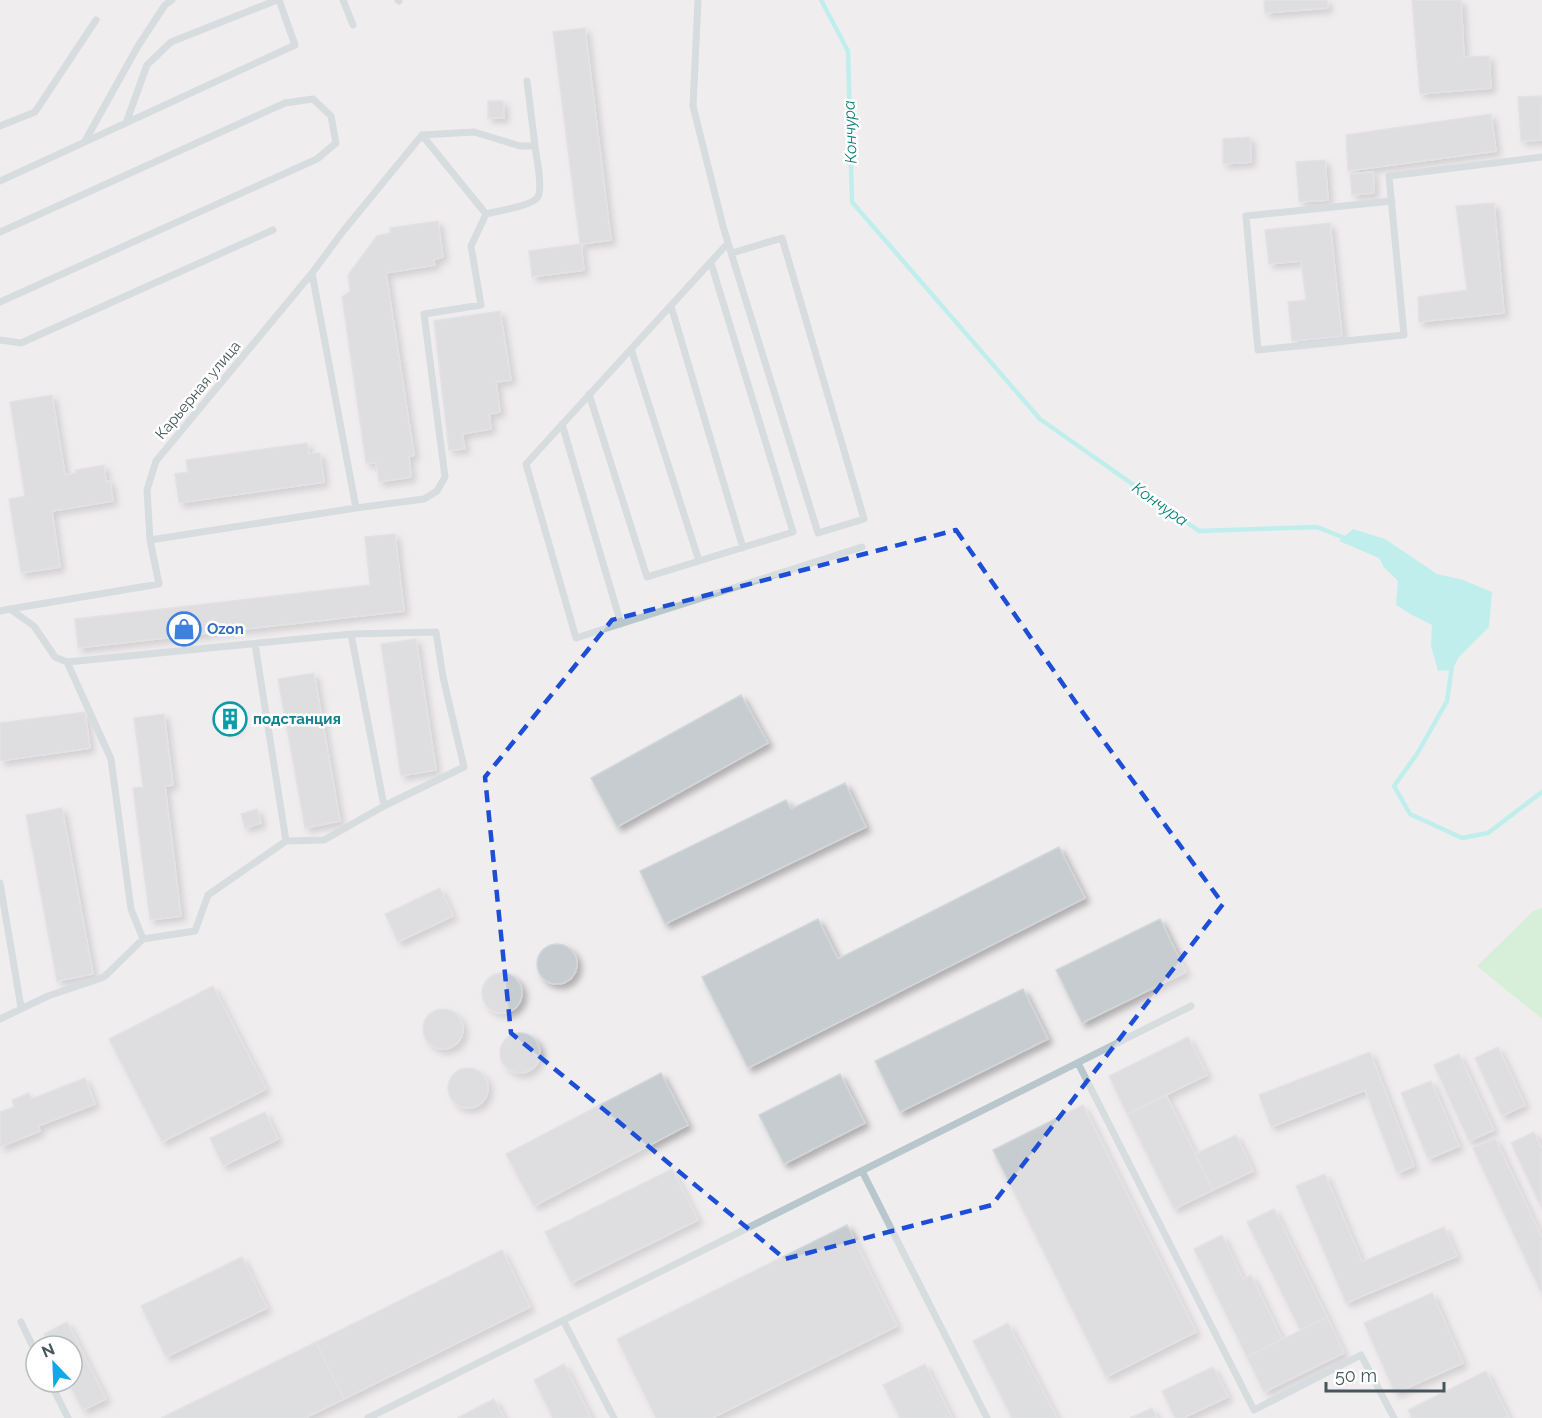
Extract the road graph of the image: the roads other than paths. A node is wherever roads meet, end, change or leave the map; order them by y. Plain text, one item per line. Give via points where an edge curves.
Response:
1 (172, 0) edge
2 (278, 0) edge
3 (343, 0) edge
4 (698, 0) edge
5 (96, 20) dead end
6 (353, 25) dead end
7 (527, 81) dead end
8 (126, 123) junction
9 (0, 126) edge
10 (422, 135) junction
11 (85, 141) junction
12 (535, 146) junction
13 (1542, 157) edge
14 (0, 181) edge
15 (1392, 201) junction
16 (486, 214) junction
17 (273, 230) dead end
18 (0, 232) edge
19 (728, 243) junction
20 (732, 253) junction
21 (711, 263) junction
22 (312, 273) junction
23 (0, 302) edge
24 (671, 306) junction
25 (0, 340) edge
26 (631, 349) junction
27 (589, 394) junction
28 (562, 424) junction
29 (356, 508) junction
30 (150, 540) junction
31 (862, 547) dead end
32 (743, 548) junction
33 (699, 561) junction
34 (10, 609) junction
35 (0, 611) edge
36 (621, 624) junction
37 (351, 634) junction
38 (255, 644) junction
39 (67, 662) junction
40 (384, 806) junction
41 (286, 841) junction
42 (0, 883) edge
43 (143, 939) junction
44 (1191, 1006) dead end
45 (21, 1007) junction
46 (0, 1020) edge
47 (1078, 1063) junction
48 (862, 1171) junction
49 (564, 1320) junction
50 (21, 1322) dead end
51 (27, 1334) edge
52 (56, 1394) edge
53 (68, 1418) edge
54 (368, 1418) edge
55 (614, 1418) edge
56 (987, 1418) edge
57 (1394, 1418) edge

1 - 11 lane via 138,46
2 - 8 lane via 171,42 147,65
2 - 8 lane via 295,45
3 - 6 lane
4 - 19 lane via 693,106
5 - 9 lane via 35,112
7 - 12 lane
8 - 11 lane
10 - 12 lane via 474,132 520,146
10 - 16 lane
10 - 22 lane, Карьерная улица
11 - 14 lane
12 - 16 lane via 538,198
13 - 15 lane via 1389,176
15 - 15 lane via 1246,216 1258,350 1404,335
16 - 29 lane via 471,246 481,305 424,314 445,477 437,491 424,499
17 - 25 lane via 21,343
18 - 23 lane via 285,103 313,99 331,116 336,143 317,159
19 - 20 lane
19 - 21 lane
20 - 20 lane via 818,533 864,519 782,238
21 - 24 lane
21 - 32 lane via 793,532
22 - 29 lane
22 - 30 lane, Карьерная улица via 156,461 147,490
24 - 26 lane
24 - 32 lane
26 - 27 lane
26 - 33 lane
27 - 28 lane
27 - 33 lane via 647,577
28 - 36 lane
28 - 36 lane via 526,464 576,638
29 - 30 lane
30 - 34 lane, Карьерная улица via 159,584
31 - 36 lane
32 - 33 lane
34 - 35 lane
34 - 39 lane via 34,626 55,657
37 - 38 lane
37 - 40 lane
37 - 40 lane via 436,632 464,767
38 - 39 lane
38 - 41 lane
39 - 43 lane via 111,759 131,909
40 - 41 lane via 324,840
41 - 43 lane via 208,894 195,931
42 - 45 lane
43 - 45 lane via 104,977
44 - 47 lane
45 - 46 lane
47 - 48 lane
47 - 57 lane via 1254,1410 1361,1355
48 - 49 lane
48 - 56 lane
49 - 54 lane
49 - 55 lane
50 - 51 lane
52 - 53 lane

